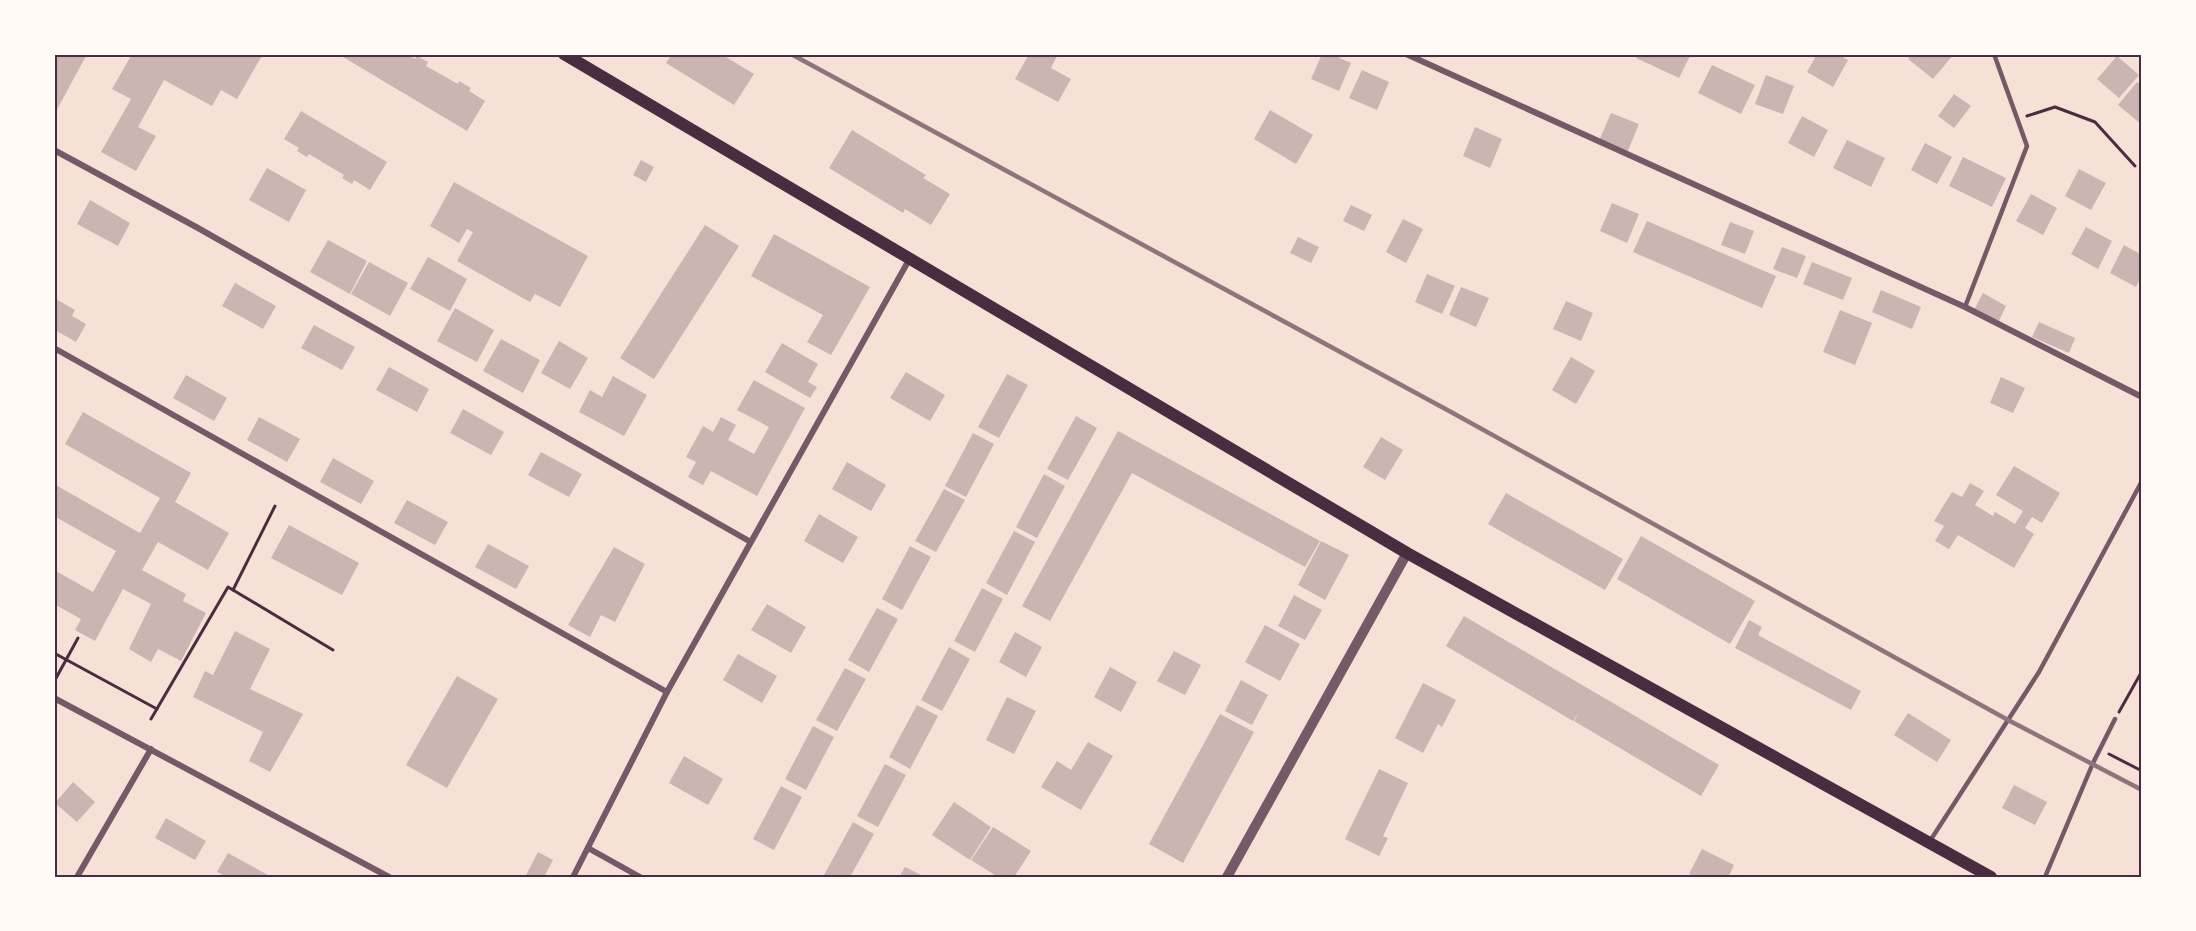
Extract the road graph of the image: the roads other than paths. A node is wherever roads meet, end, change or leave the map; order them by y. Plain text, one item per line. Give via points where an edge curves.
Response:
1 (564, 54) edge
2 (1406, 54) edge
3 (1995, 54) edge
4 (54, 150) edge
5 (910, 257) junction
6 (1965, 306) junction
7 (54, 348) edge
8 (2142, 398) edge
9 (2142, 481) edge
10 (749, 541) junction
11 (1407, 553) junction
12 (667, 692) junction
13 (54, 698) edge
14 (2115, 719) road end
15 (151, 749) junction
16 (1929, 843) junction
17 (588, 848) junction
18 (77, 877) edge
19 (389, 877) edge
20 (573, 877) edge
21 (640, 877) edge
22 (1227, 877) edge
23 (1991, 877) edge
24 (2045, 877) edge

1 - 5 main road
2 - 6 street
3 - 6 lane via 2027,146
4 - 10 street
5 - 10 street
5 - 11 main road
6 - 8 street
7 - 12 street
9 - 16 lane via 2040,672
10 - 12 street
11 - 16 main road
11 - 22 street
12 - 17 street
13 - 15 street
14 - 24 lane
15 - 18 street
15 - 19 street
16 - 23 main road
17 - 20 street
17 - 21 street

